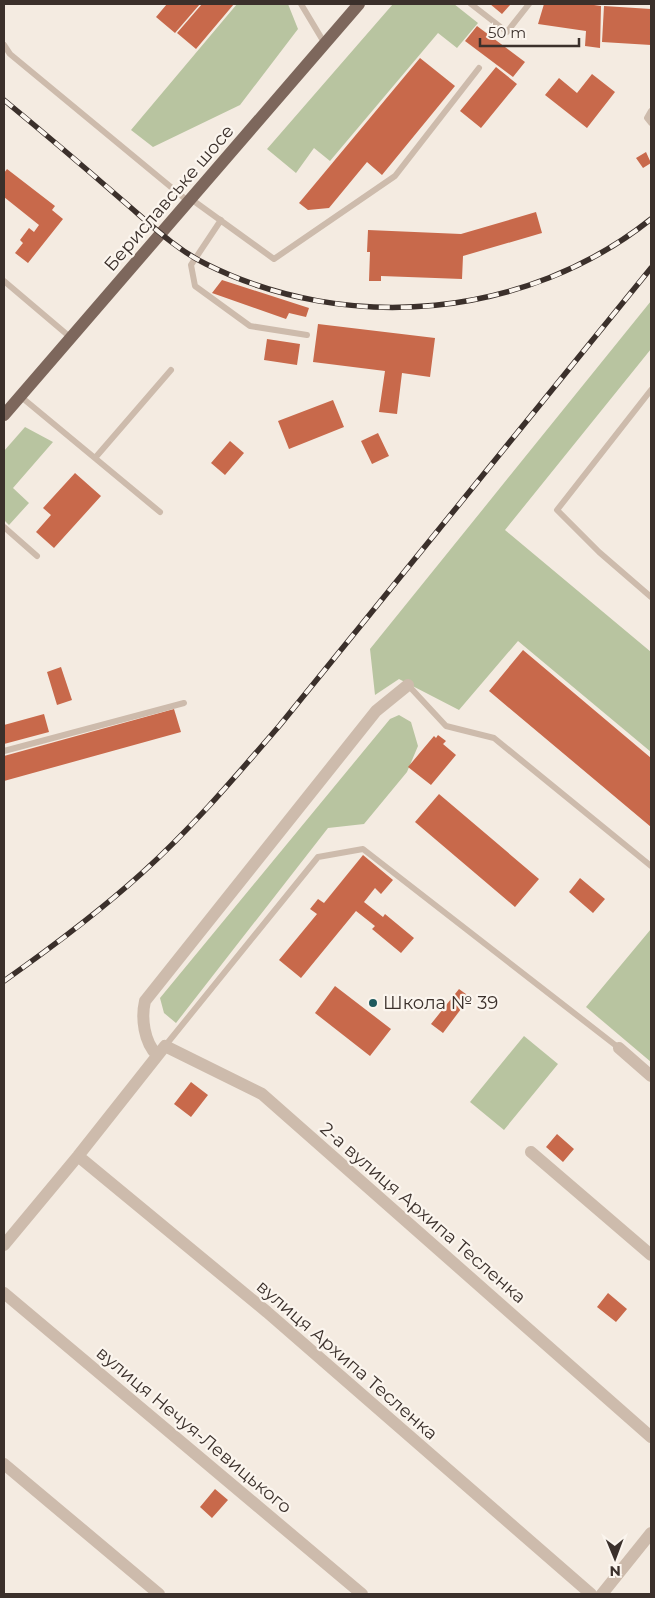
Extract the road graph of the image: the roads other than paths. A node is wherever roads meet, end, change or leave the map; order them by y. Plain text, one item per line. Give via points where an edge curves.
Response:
1 (301, 4) edge
2 (360, 4) edge
3 (471, 4) edge
4 (529, 4) edge
5 (325, 44) junction
6 (4, 45) edge
7 (479, 68) dead end
8 (651, 111) edge
9 (651, 123) edge
10 (190, 200) junction
11 (220, 220) junction
12 (4, 281) edge
13 (307, 335) dead end
14 (70, 337) junction
15 (171, 370) dead end
16 (651, 390) edge
17 (20, 396) junction
18 (4, 415) edge
19 (95, 458) junction
20 (160, 512) dead end
21 (4, 527) edge
22 (37, 556) dead end
23 (651, 597) edge
24 (408, 685) joint
25 (184, 703) dead end
26 (4, 751) edge
27 (651, 866) edge
28 (619, 1048) joint
29 (161, 1050) junction
30 (651, 1076) edge
31 (531, 1152) dead end
32 (78, 1156) junction
33 (4, 1245) edge
34 (651, 1255) edge
35 (4, 1293) edge
36 (651, 1437) edge
37 (4, 1464) edge
38 (651, 1533) edge
39 (159, 1594) edge
40 (362, 1594) edge
41 (591, 1594) edge
42 (602, 1594) edge

1 - 5 lane
2 - 5 main road, Бериславське шосе
3 - 4 lane via 507,32
5 - 10 main road, Бериславське шосе
6 - 10 lane via 10,54
7 - 11 lane via 395,176 274,259
8 - 9 lane via 647,118
10 - 11 lane
10 - 14 main road, Бериславське шосе
11 - 13 lane via 191,264 195,286 250,326
12 - 14 lane
14 - 17 main road, Бериславське шосе
15 - 19 lane
16 - 23 lane via 557,510
17 - 18 main road, Бериславське шосе
17 - 19 lane
19 - 20 lane
21 - 22 lane
24 - 27 lane via 446,726 494,738
24 - 29 street via 376,711 145,1001 143,1015 150,1046
25 - 26 lane
28 - 29 lane via 363,849 318,857
28 - 30 street
29 - 32 street
29 - 36 street, 2-а вулиця Архипа Тесленка via 262,1094
31 - 34 street
32 - 33 street
32 - 41 street, вулиця Архипа Тесленка via 266,1312
35 - 40 street, вулиця Нечуя-Левицького
37 - 39 street
38 - 42 street

